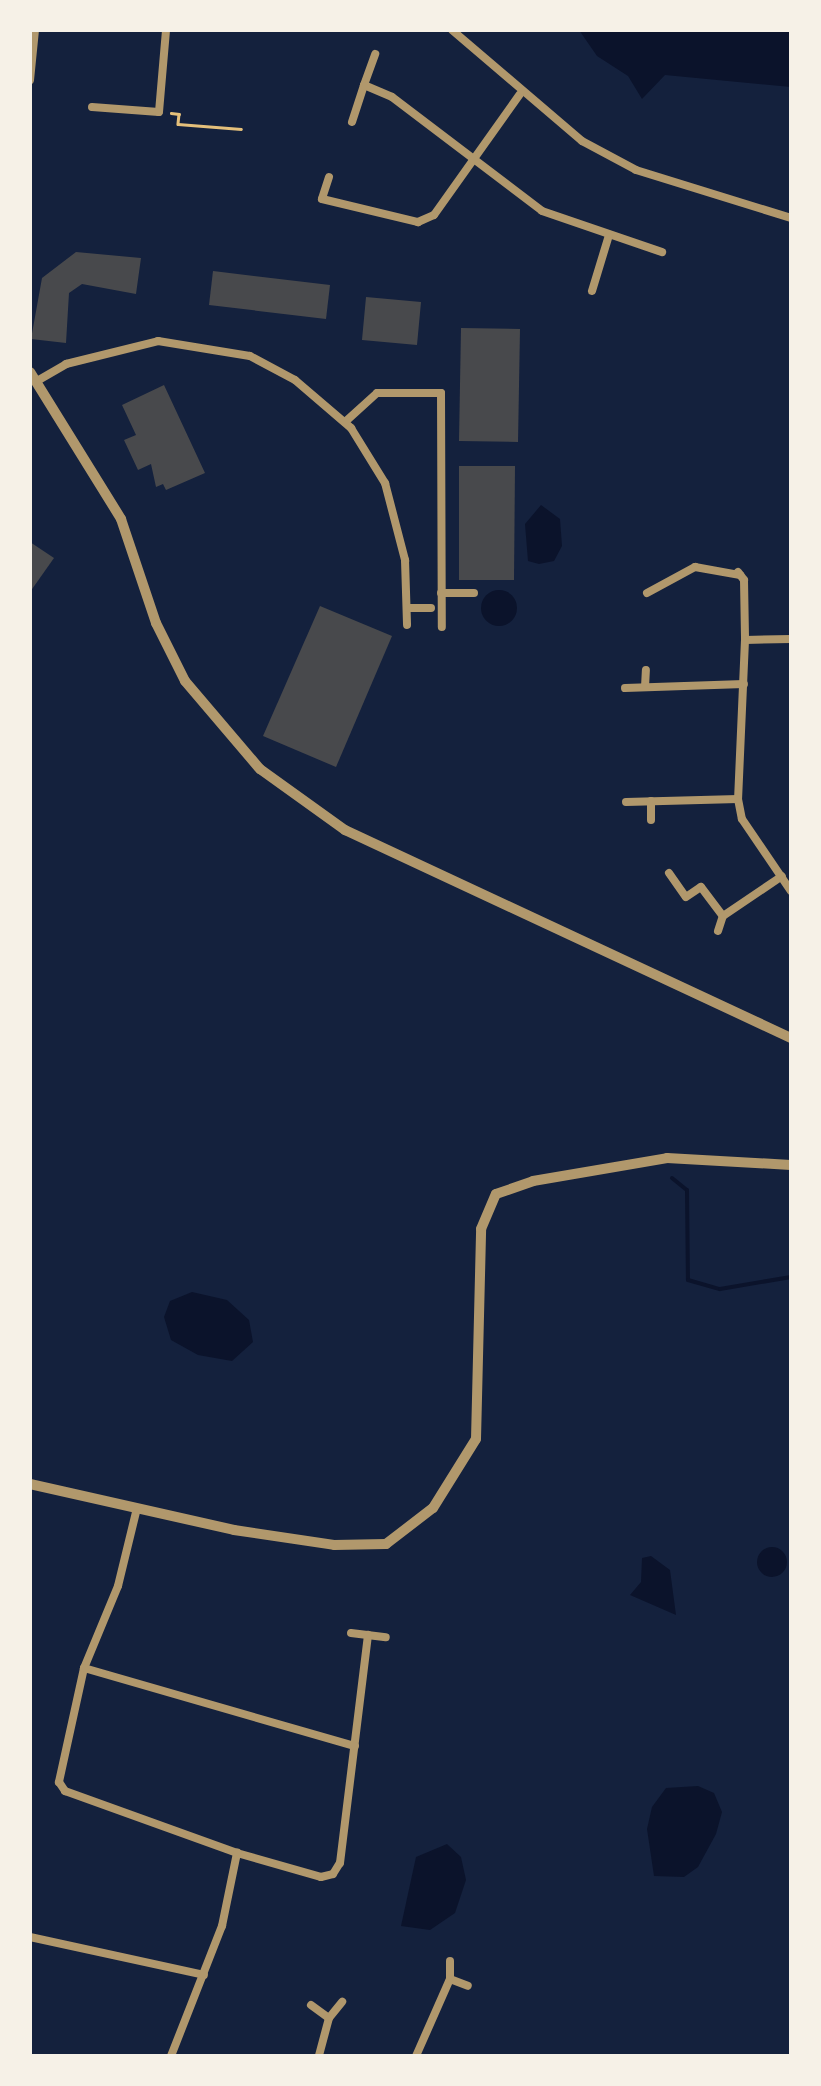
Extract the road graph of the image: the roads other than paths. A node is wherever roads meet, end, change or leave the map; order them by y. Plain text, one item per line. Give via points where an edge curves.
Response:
1 (34, 30) edge
2 (166, 30) edge
3 (452, 30) edge
4 (374, 54) dead end
5 (30, 80) edge
6 (364, 85) junction
7 (520, 94) junction
8 (92, 107) dead end
9 (352, 122) dead end
10 (476, 158) junction
11 (329, 177) dead end
12 (791, 218) edge
13 (609, 235) junction
14 (662, 252) dead end
15 (592, 291) dead end
16 (34, 376) edge
17 (345, 422) junction
18 (474, 592) dead end
19 (647, 593) dead end
20 (441, 594) junction
21 (408, 608) junction
22 (430, 608) dead end
23 (407, 625) dead end
24 (442, 627) dead end
25 (791, 639) edge
26 (746, 640) junction
27 (646, 670) dead end
28 (744, 684) junction
29 (645, 687) junction
30 (625, 688) dead end
31 (738, 799) junction
32 (651, 801) junction
33 (626, 802) dead end
34 (650, 820) dead end
35 (669, 873) dead end
36 (782, 876) junction
37 (791, 892) edge
38 (722, 916) junction
39 (718, 931) dead end
40 (791, 1038) edge
41 (791, 1165) edge
42 (30, 1484) edge
43 (137, 1508) junction
44 (351, 1633) dead end
45 (368, 1635) junction
46 (386, 1637) dead end
47 (84, 1668) junction
48 (355, 1746) junction
49 (236, 1852) junction
50 (30, 1937) edge
51 (450, 1961) dead end
52 (204, 1975) junction
53 (450, 1979) junction
54 (468, 1986) dead end
55 (342, 2002) dead end
56 (312, 2005) dead end
57 (329, 2018) junction
58 (171, 2056) edge
59 (319, 2056) edge
60 (416, 2056) edge

1 - 5 street
2 - 8 street via 159,112
3 - 7 street
4 - 6 street
6 - 9 street
6 - 10 street via 411,106
7 - 10 street
7 - 12 street via 582,141 636,170
10 - 11 street via 434,215 418,222 322,199
10 - 13 street via 542,211
13 - 14 street
13 - 15 street
16 - 17 street via 148,342 208,346 262,360
16 - 40 street via 122,519 156,623 184,681 260,769 345,830
17 - 20 street via 377,393 441,394
17 - 21 street via 374,462 396,514
18 - 20 street
19 - 26 street via 695,567 743,576
20 - 24 street
21 - 22 street
21 - 23 street
25 - 26 street
26 - 28 street
27 - 29 street
28 - 29 street
28 - 31 street
29 - 30 street
31 - 32 street
31 - 36 street via 742,819
32 - 33 street
32 - 34 street
35 - 38 street via 686,897 701,887
36 - 37 street
36 - 38 street
38 - 39 street
41 - 43 street via 667,1158 533,1181 496,1194 481,1229 476,1439 432,1508 396,1540 334,1545
42 - 43 street
43 - 47 street via 118,1586
44 - 45 street
45 - 46 street
45 - 48 street
47 - 48 street
47 - 49 street via 60,1782 65,1791
48 - 49 street via 340,1863 333,1874
49 - 52 street via 222,1926
50 - 52 street
51 - 53 street
52 - 58 street
53 - 54 street
53 - 60 street
55 - 57 street
56 - 57 street
57 - 59 street

